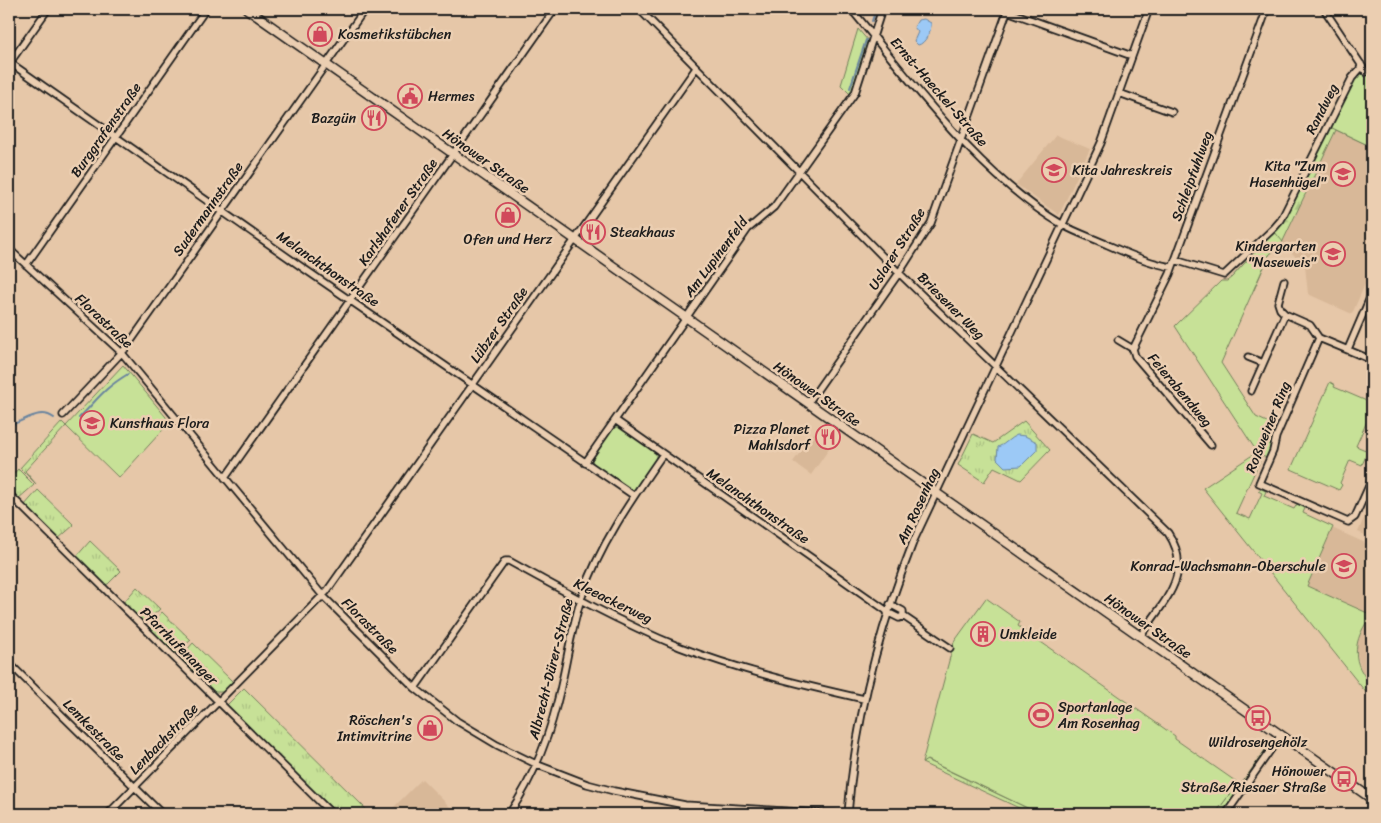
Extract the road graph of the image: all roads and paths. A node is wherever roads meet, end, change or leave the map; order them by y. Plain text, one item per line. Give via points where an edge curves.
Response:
1 (48, 9) edge
2 (206, 9) edge
3 (247, 9) edge
4 (365, 9) edge
5 (555, 9) edge
6 (640, 9) edge
7 (851, 9) edge
8 (882, 9) edge
9 (1149, 9) edge
10 (1267, 9) edge
11 (1324, 9) edge
12 (1008, 10) edge
13 (873, 36) junction
14 (1132, 56) junction
15 (9, 63) edge
16 (325, 64) junction
17 (1361, 64) junction
18 (696, 68) junction
19 (1366, 72) dead end
20 (1119, 93) junction
21 (1172, 112) dead end
22 (116, 136) junction
23 (961, 139) junction
24 (454, 154) junction
25 (800, 171) junction
26 (223, 210) junction
27 (1063, 225) junction
28 (574, 238) junction
29 (9, 249) edge
30 (1175, 260) junction
31 (26, 265) junction
32 (1172, 267) junction
33 (899, 273) junction
34 (1284, 281) dead end
35 (1372, 293) edge
36 (351, 301) junction
37 (1284, 314) junction
38 (687, 317) junction
39 (1319, 338) junction
40 (1118, 340) dead end
41 (1133, 349) junction
42 (1348, 349) junction
43 (122, 353) junction
44 (1248, 357) dead end
45 (1372, 360) edge
46 (1263, 363) junction
47 (996, 368) junction
48 (472, 385) junction
49 (1251, 391) dead end
50 (808, 403) junction
51 (63, 415) dead end
52 (615, 420) junction
53 (1211, 445) dead end
54 (663, 454) junction
55 (585, 463) junction
56 (225, 478) junction
57 (1372, 479) edge
58 (937, 493) junction
59 (633, 495) junction
60 (10, 499) edge
61 (323, 596) junction
62 (581, 600) junction
63 (890, 604) junction
64 (887, 612) junction
65 (903, 616) junction
66 (1141, 635) junction
67 (950, 648) dead end
68 (9, 663) edge
69 (415, 688) junction
70 (864, 699) junction
71 (217, 702) junction
72 (1281, 735) junction
73 (538, 765) junction
74 (134, 787) junction
75 (1372, 799) edge
76 (108, 814) edge
77 (162, 814) edge
78 (332, 814) edge
79 (509, 814) edge
80 (834, 814) edge
81 (848, 814) edge
82 (1226, 814) edge

1 - 15 street
2 - 22 street, Burggrafenstraße
3 - 16 main road, Hönower Straße
4 - 16 street, Sudermannstraße
5 - 24 street, Karlshafener Straße
6 - 18 street, Briesener Weg
7 - 13 street, Ernst-Haeckel-Straße
8 - 13 street, Am Lupinenfeld
9 - 14 street, Am Rosenhag
10 - 30 street, Schleipfuhlweg
11 - 17 street
12 - 14 street
12 - 23 street, Uslarer Straße
13 - 23 street, Ernst-Haeckel-Straße
13 - 25 street, Am Lupinenfeld via 855,93
14 - 20 street, Am Rosenhag
15 - 22 street, Melanchthonstraße
16 - 24 main road, Hönower Straße
16 - 26 street, Sudermannstraße
17 - 19 street
17 - 30 street, Randweg via 1274,228 1224,276
18 - 25 street, Briesener Weg
18 - 28 street, Lübzer Straße
20 - 21 street
20 - 27 street, Am Rosenhag via 1101,143
22 - 26 street, Melanchthonstraße
22 - 31 street, Burggrafenstraße
23 - 27 street, Ernst-Haeckel-Straße via 1011,187
23 - 33 street, Uslarer Straße via 931,223
24 - 28 main road, Hönower Straße
24 - 36 street, Karlshafener Straße
25 - 33 street, Briesener Weg
25 - 38 street, Am Lupinenfeld via 774,207 748,229
26 - 36 street, Melanchthonstraße
26 - 43 street, Sudermannstraße
27 - 32 street, Ernst-Haeckel-Straße via 1118,250
27 - 47 street, Am Rosenhag
28 - 38 main road, Hönower Straße
28 - 48 street, Lübzer Straße
29 - 31 street, Florastraße
30 - 32 street, Schleipfuhlweg
31 - 43 street, Florastraße
32 - 41 street, Schleipfuhlweg
33 - 47 street, Briesener Weg
33 - 50 street, Uslarer Straße
34 - 37 street via 1278,303
35 - 42 street
36 - 48 street, Melanchthonstraße
36 - 56 street, Karlshafener Straße
37 - 39 street via 1310,325
37 - 46 street
38 - 50 main road, Hönower Straße
38 - 52 street, Am Lupinenfeld
39 - 42 street
39 - 57 street, Roßweiner Ring via 1276,435 1273,451 1259,483 1348,522 1355,518
40 - 41 street
41 - 53 street, Feierabendweg via 1135,356
42 - 45 street
43 - 51 street, Sudermannstraße
43 - 56 street, Florastraße
44 - 46 street
46 - 49 street
47 - 58 street, Am Rosenhag
47 - 66 street, Briesener Weg via 1168,533 1176,546 1179,559 1177,579
48 - 55 street, Melanchthonstraße
48 - 61 street, Lübzer Straße
50 - 58 main road, Hönower Straße
52 - 54 street, Melanchthonstraße
52 - 55 street, Am Lupinenfeld
54 - 59 street, Albrecht-Dürer-Straße
54 - 64 street, Melanchthonstraße
55 - 59 street, Melanchthonstraße
56 - 61 street, Florastraße
58 - 63 street, Am Rosenhag via 914,540
58 - 66 main road, Hönower Straße
59 - 62 street, Albrecht-Dürer-Straße via 599,555
60 - 71 street, Pfarrhufenanger
61 - 69 street, Florastraße
61 - 71 street, Lenbachstraße
62 - 69 street, Kleeackerweg via 505,561
62 - 70 street, Kleeackerweg via 695,652 792,682
62 - 73 street, Albrecht-Dürer-Straße via 558,702
63 - 64 street, Am Rosenhag
63 - 65 street, Melanchthonstraße via 903,611
64 - 65 street, Melanchthonstraße via 899,618
64 - 70 street, Am Rosenhag
65 - 67 street, Melanchthonstraße
66 - 72 main road, Hönower Straße
68 - 74 street, Lemkestraße
69 - 73 street, Florastraße via 457,721
70 - 81 street, Am Rosenhag
71 - 74 street, Lenbachstraße
71 - 78 street, Pfarrhufenanger
72 - 75 main road, Hönower Straße
72 - 82 street
73 - 79 street, Albrecht-Dürer-Straße
73 - 80 street, Florastraße via 586,784 663,802
74 - 76 street, Lenbachstraße
74 - 77 street, Lemkestraße

